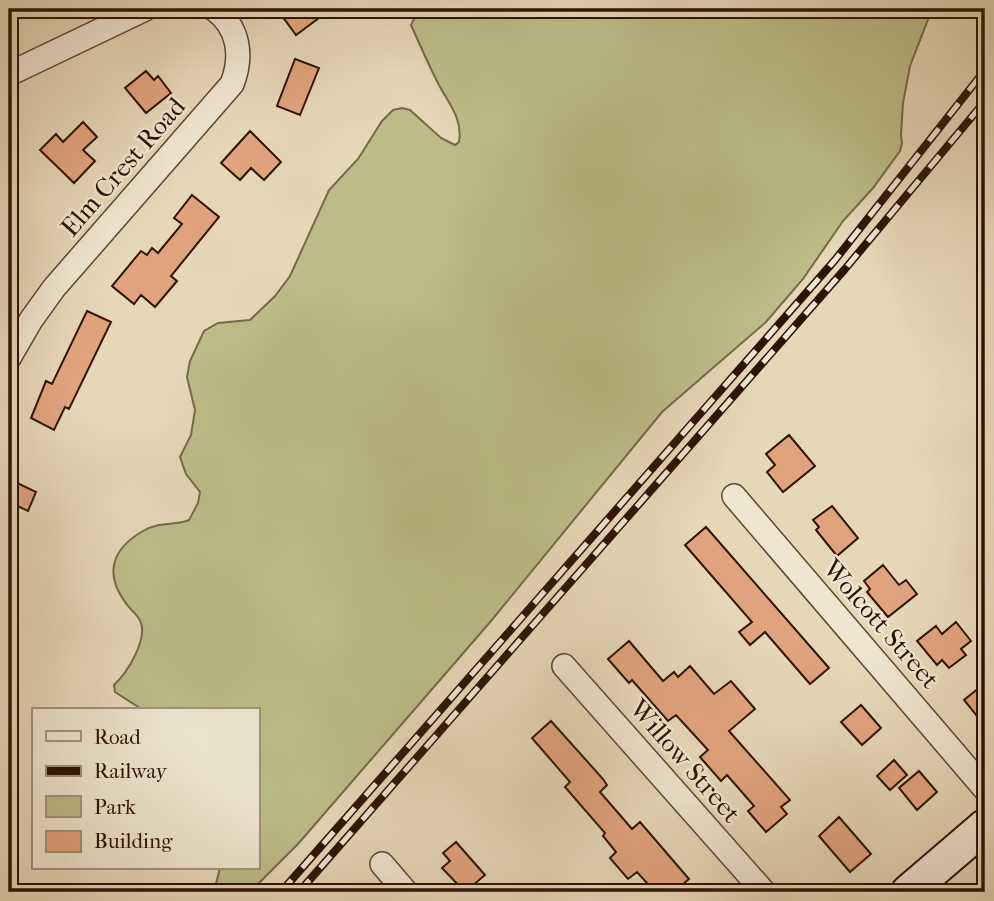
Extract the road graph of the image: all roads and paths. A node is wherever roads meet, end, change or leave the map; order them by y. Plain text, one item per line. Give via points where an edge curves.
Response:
1 (145, 9) edge
2 (214, 9) edge
3 (9, 74) edge
4 (9, 358) edge
5 (734, 496) dead end
6 (564, 666) dead end
7 (985, 789) edge
8 (985, 826) edge
9 (382, 864) dead end
10 (406, 892) edge
11 (764, 892) edge
12 (908, 892) edge

1 - 3 street
2 - 4 street, Elm Crest Road via 230,27 237,45 238,65 232,84 54,288
5 - 7 street, Wolcott Street
6 - 11 street, Willow Street
8 - 12 street
9 - 10 street

